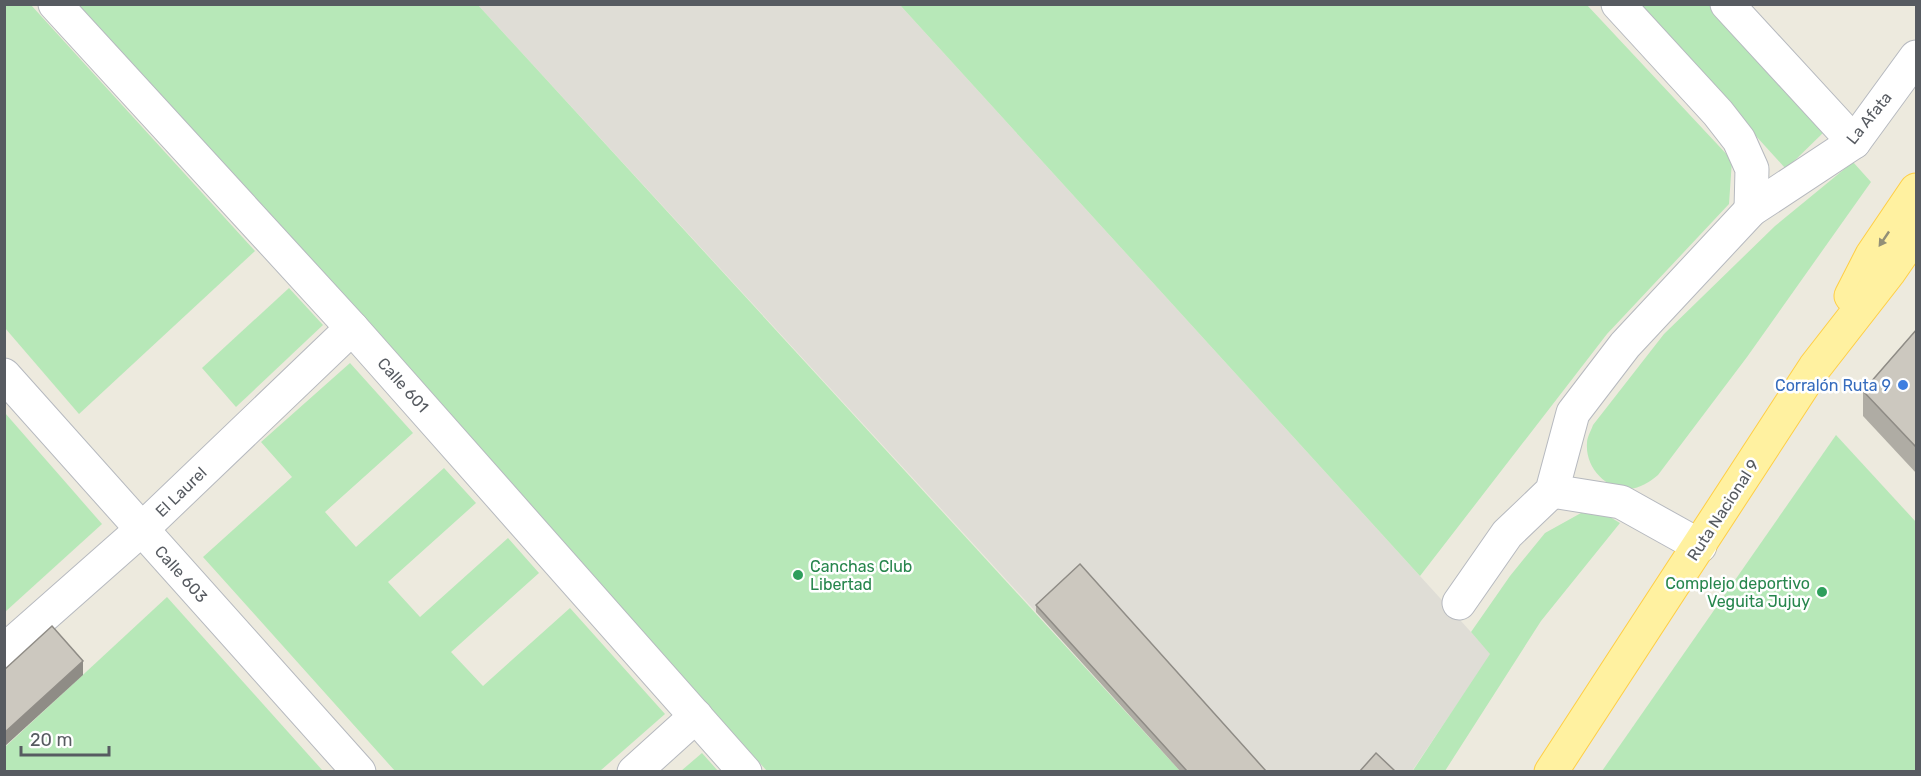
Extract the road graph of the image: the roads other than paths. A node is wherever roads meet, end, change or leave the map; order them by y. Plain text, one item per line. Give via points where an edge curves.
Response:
1 (55, 4) edge
2 (1618, 4) edge
3 (1727, 4) edge
4 (1917, 57) edge
5 (1854, 142) junction
6 (1917, 190) edge
7 (1751, 210) junction
8 (1917, 233) edge
9 (352, 328) junction
10 (1815, 367) junction
11 (4, 375) edge
12 (1552, 491) junction
13 (141, 530) junction
14 (1700, 546) junction
15 (1459, 603) dead end
16 (4, 651) edge
17 (696, 716) junction
18 (359, 771) edge
19 (634, 771) edge
20 (745, 771) edge
21 (1551, 771) edge

1 - 9 street, Calle 601
2 - 7 street via 1739,140 1752,169
3 - 5 street
4 - 5 street, La Afata
5 - 7 street, La Afata
6 -> 10 main road, Ruta Nacional 9 via 1872,255
7 - 12 street, La Afata via 1625,345 1572,413
8 - 10 main road, Ruta Nacional 9
9 - 13 street, El Laurel
9 - 17 street, Calle 601
10 - 14 main road, Ruta Nacional 9
11 - 13 street, Calle 603
12 - 14 street via 1621,502
12 - 15 street via 1507,534
13 - 16 street, El Laurel
13 - 18 street, Calle 603
14 - 21 main road, Ruta Nacional 9
17 - 19 street
17 - 20 street, Calle 601

